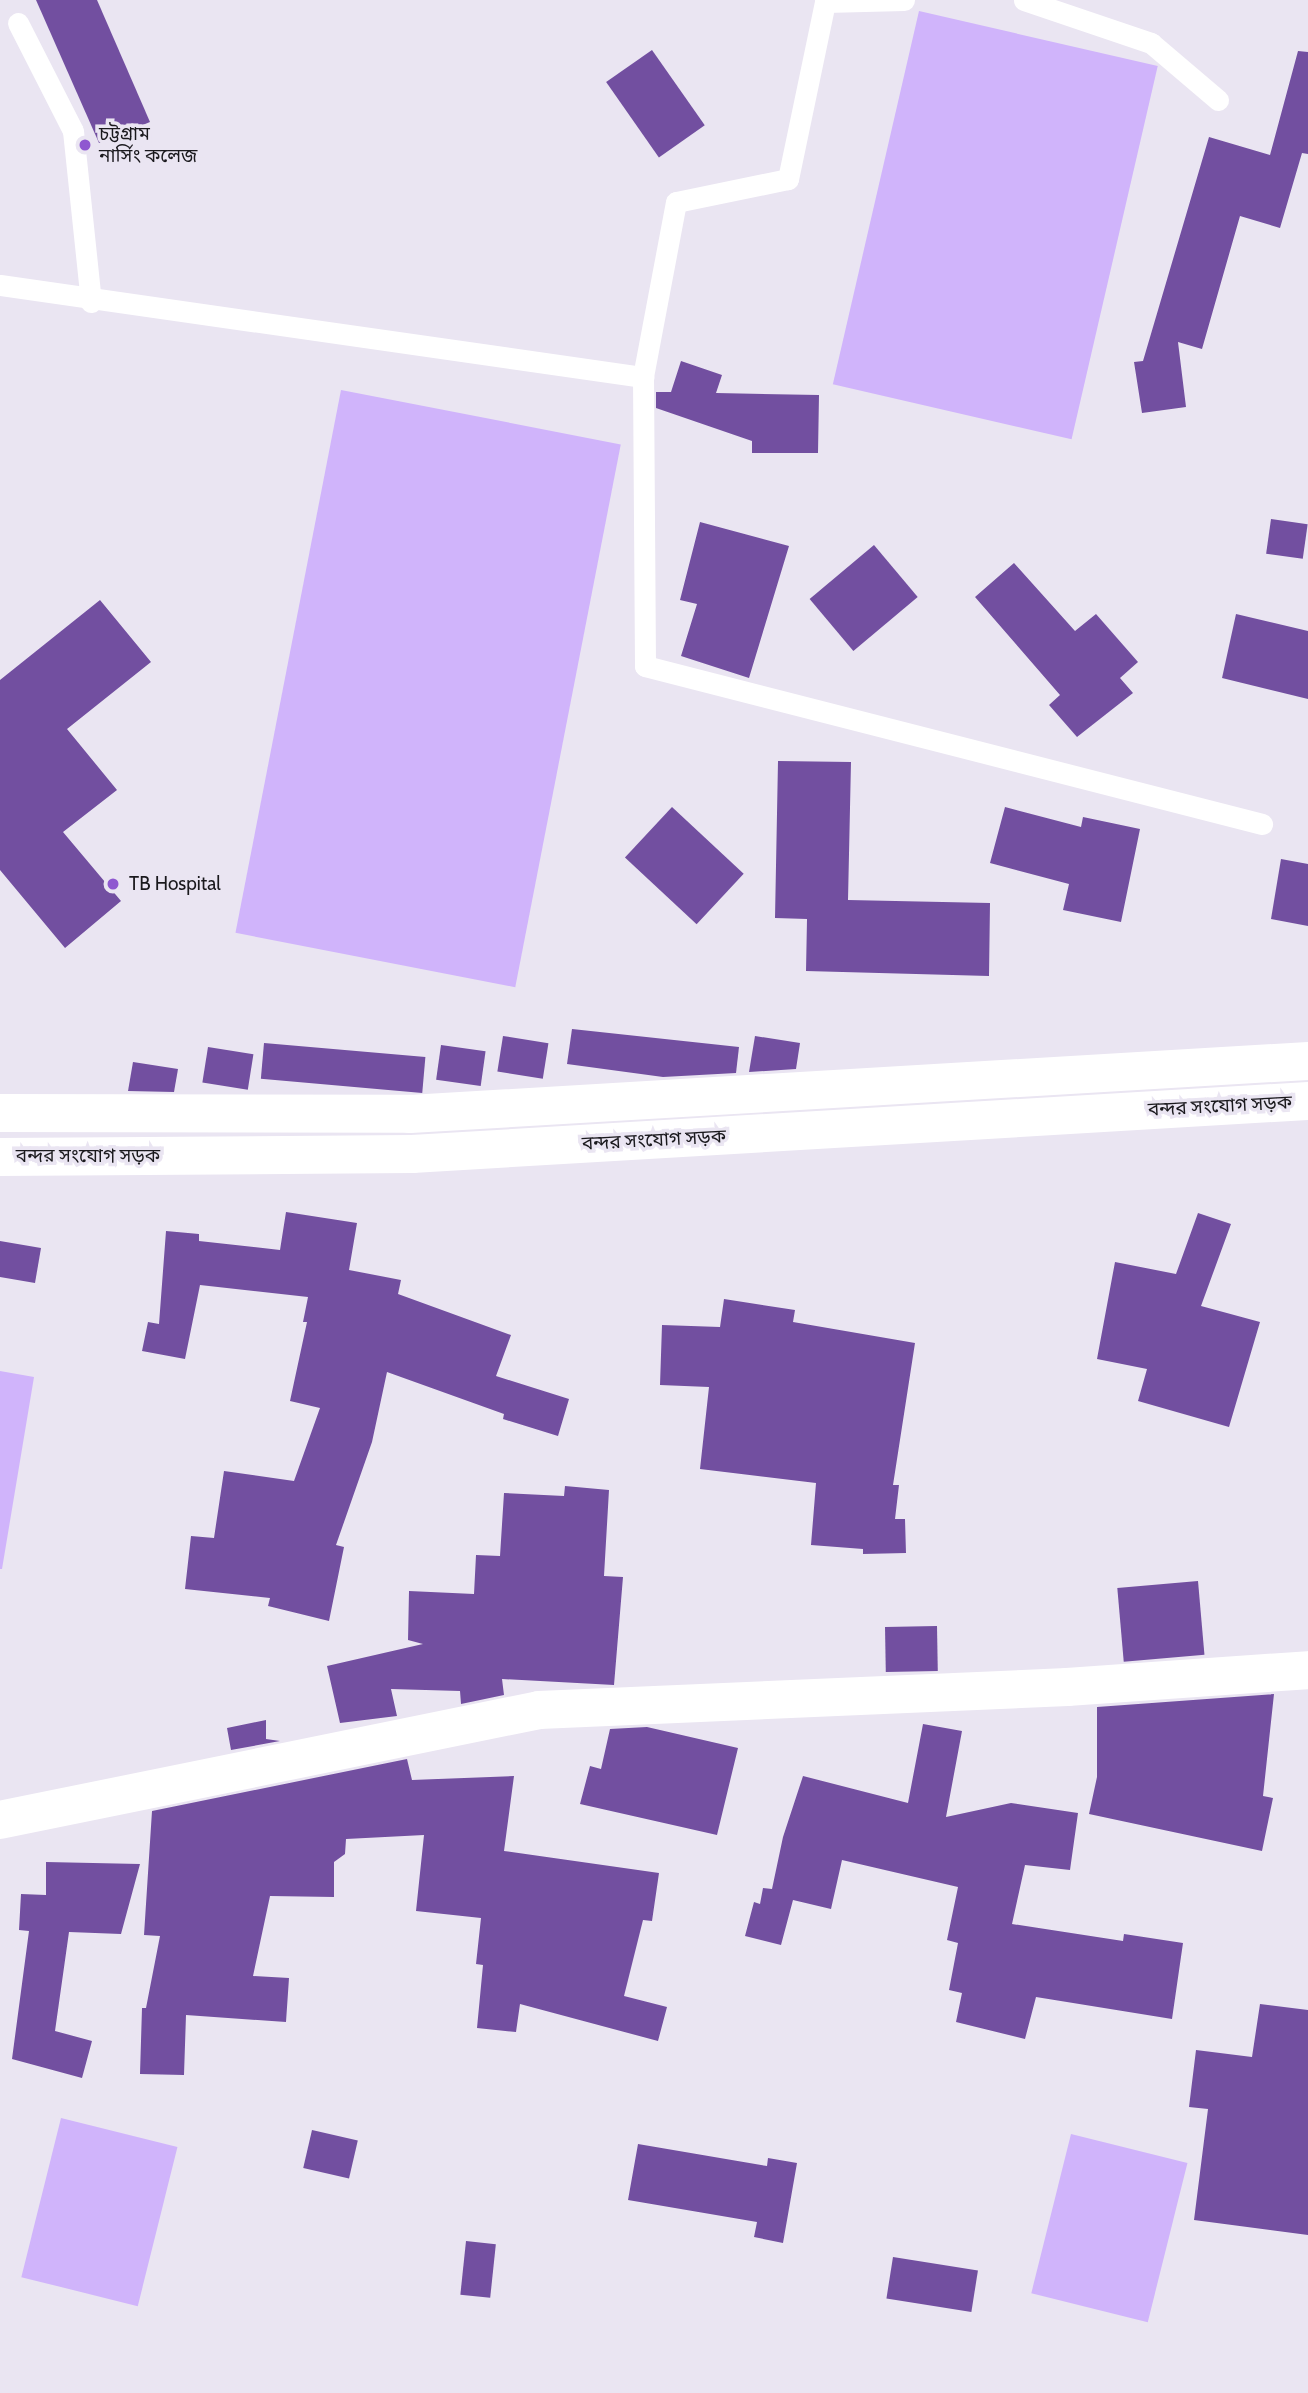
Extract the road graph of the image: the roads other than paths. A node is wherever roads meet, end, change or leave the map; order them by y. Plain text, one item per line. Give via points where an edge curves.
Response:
1 (904, 0) edge
2 (1024, 0) edge
3 (18, 23) dead end
4 (1218, 100) dead end
5 (0, 285) edge
6 (91, 302) junction
7 (643, 377) junction
8 (1262, 824) dead end
9 (1308, 1061) edge
10 (1308, 1101) edge
11 (0, 1113) edge
12 (0, 1157) edge
13 (1308, 1670) edge
14 (0, 1821) edge

1 - 7 lane via 825,2 788,179 676,202
2 - 4 lane via 1152,43
3 - 6 lane via 73,131
5 - 6 lane
6 - 7 lane
7 - 8 lane via 645,666
9 - 11 main road, বন্দর সংযোগ সড়ক via 411,1114
10 - 12 main road, বন্দর সংযোগ সড়ক via 412,1154
13 - 14 main road via 1067,1687 539,1710

